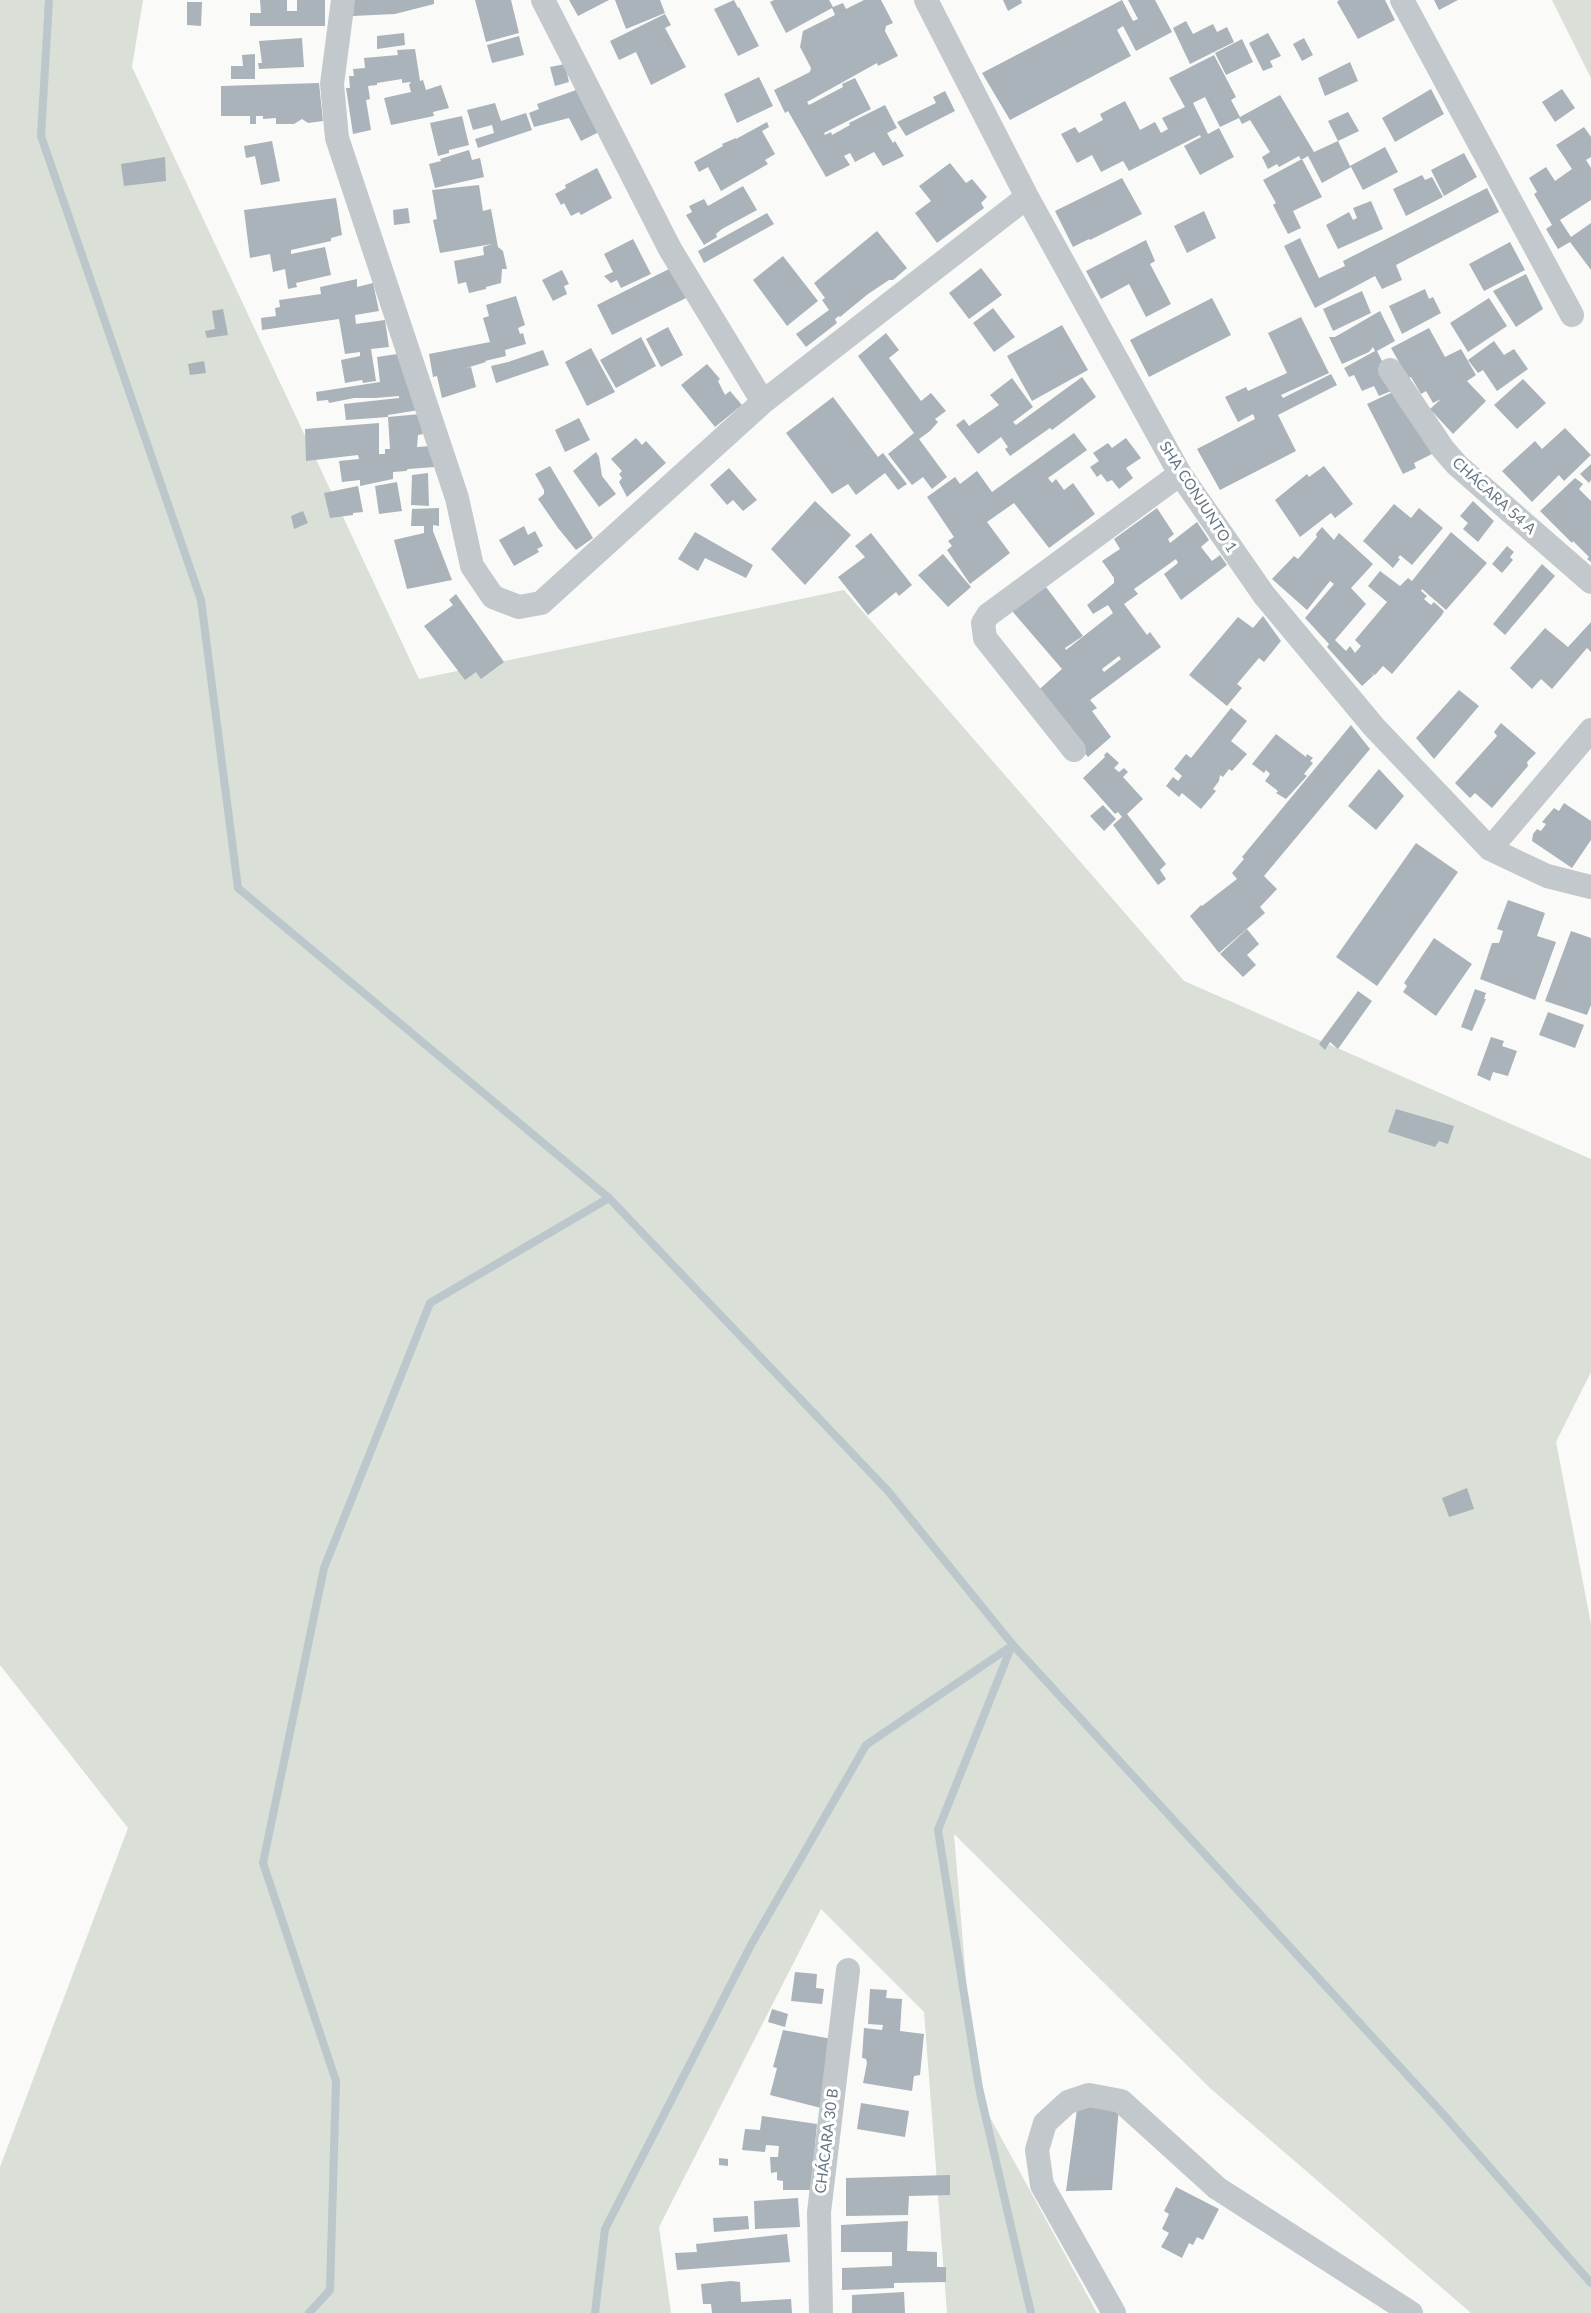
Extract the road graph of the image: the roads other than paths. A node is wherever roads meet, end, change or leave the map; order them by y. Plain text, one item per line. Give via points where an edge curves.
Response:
1 (343, 0) edge
2 (543, 0) edge
3 (926, 0) edge
4 (1402, 0) edge
5 (1027, 197) junction
6 (1572, 315) dead end
7 (1390, 370) dead end
8 (763, 402) junction
9 (1180, 474) junction
10 (1591, 582) edge
11 (1591, 730) edge
12 (1074, 750) dead end
13 (1490, 849) junction
14 (1591, 887) edge
15 (848, 1970) dead end
16 (821, 2313) edge
17 (1114, 2313) edge
18 (1411, 2313) edge

1 - 8 street via 332,84 338,138 451,479 472,566 493,597 519,607 542,603
2 - 8 street via 670,249
3 - 5 street, SHA CONJUNTO 1
4 - 6 street
5 - 8 street
5 - 9 street, SHA CONJUNTO 1
7 - 10 street, CHÁCARA 54 A via 1456,465
9 - 12 street via 988,615 983,623 985,638
9 - 13 street, SHA CONJUNTO 1 via 1264,595 1374,727
11 - 13 street
13 - 14 street, SHA CONJUNTO 1 via 1547,876
15 - 16 street, CHÁCARA 30 B via 819,2212
17 - 18 street via 1042,2185 1037,2150 1046,2123 1068,2102 1089,2096 1121,2101 1217,2188

